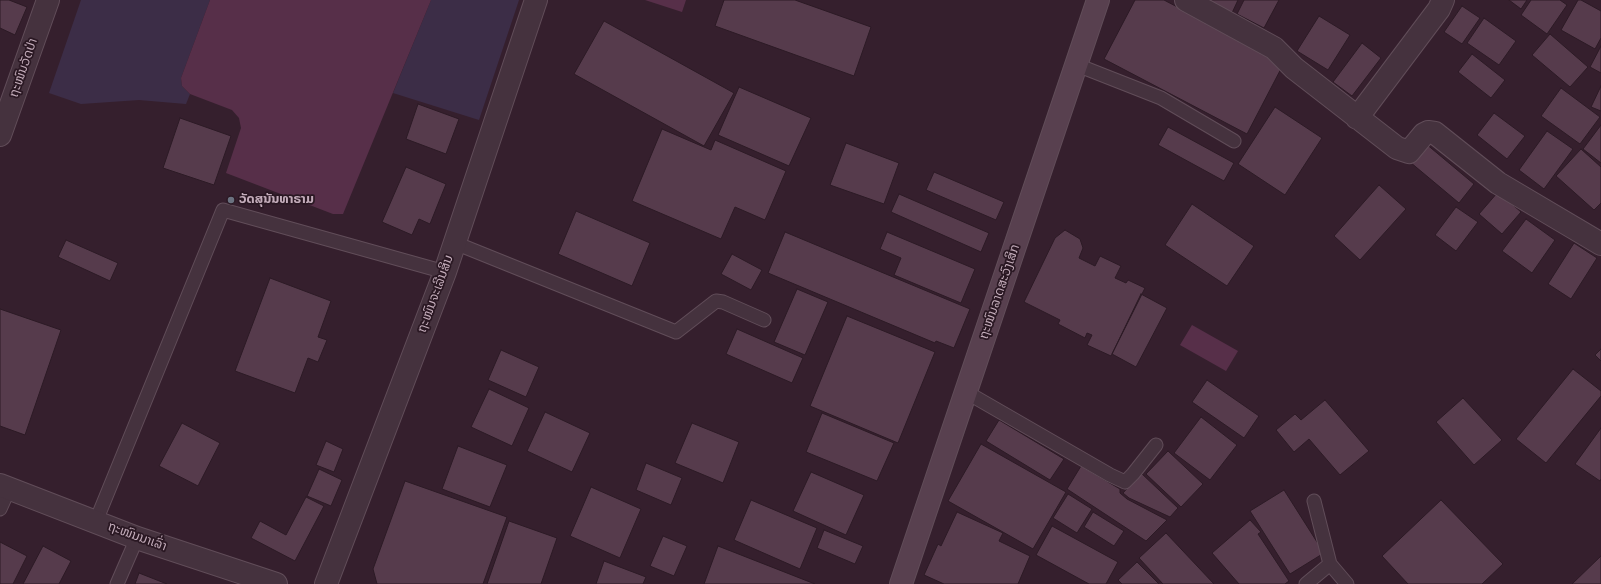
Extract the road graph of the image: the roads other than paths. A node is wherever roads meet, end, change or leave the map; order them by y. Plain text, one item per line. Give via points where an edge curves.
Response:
1 (536, 0) edge
2 (1098, 0) edge
3 (1186, 0) edge
4 (1443, 0) edge
5 (45, 1) edge
6 (1077, 65) junction
7 (5, 106) edge
8 (1357, 118) junction
9 (0, 135) edge
10 (1234, 141) dead end
11 (454, 243) junction
12 (1601, 244) edge
13 (445, 272) junction
14 (764, 320) dead end
15 (966, 392) junction
16 (1156, 445) dead end
17 (5, 487) edge
18 (1314, 501) dead end
19 (0, 509) edge
20 (96, 522) junction
21 (137, 538) junction
22 (1330, 564) junction
23 (117, 584) edge
24 (276, 584) edge
25 (326, 584) edge
26 (901, 584) edge
27 (1306, 584) edge
28 (1347, 584) edge

1 - 11 street, ຖະໜົນຈະເລີນສິນ
2 - 6 street, ຖະໜົນລາດສະວົງເສິກ
3 - 8 street via 1274,48 1294,68
4 - 8 street via 1439,9
5 - 7 street, ຖະໜົນວັດປ່າ
6 - 10 lane via 1161,98
6 - 15 street, ຖະໜົນລາດສະວົງເສິກ
7 - 9 street, ຖະໜົນວັດປ່າ
8 - 12 street via 1397,148 1409,152 1424,134 1435,133 1498,183
11 - 13 street, ຖະໜົນຈະເລີນສິນ
11 - 14 lane via 676,332 716,301
13 - 20 lane via 223,210
13 - 25 street, ຖະໜົນຈະເລີນສິນ
15 - 16 lane via 1125,482
15 - 26 street, ຖະໜົນລາດສະວົງເສິກ
17 - 19 lane
17 - 20 street, ຖະໜົນນາເລົ່າ
18 - 22 lane
20 - 21 street, ຖະໜົນນາເລົ່າ
21 - 23 lane
21 - 24 street, ຖະໜົນນາເລົ່າ
22 - 27 lane
22 - 28 lane

